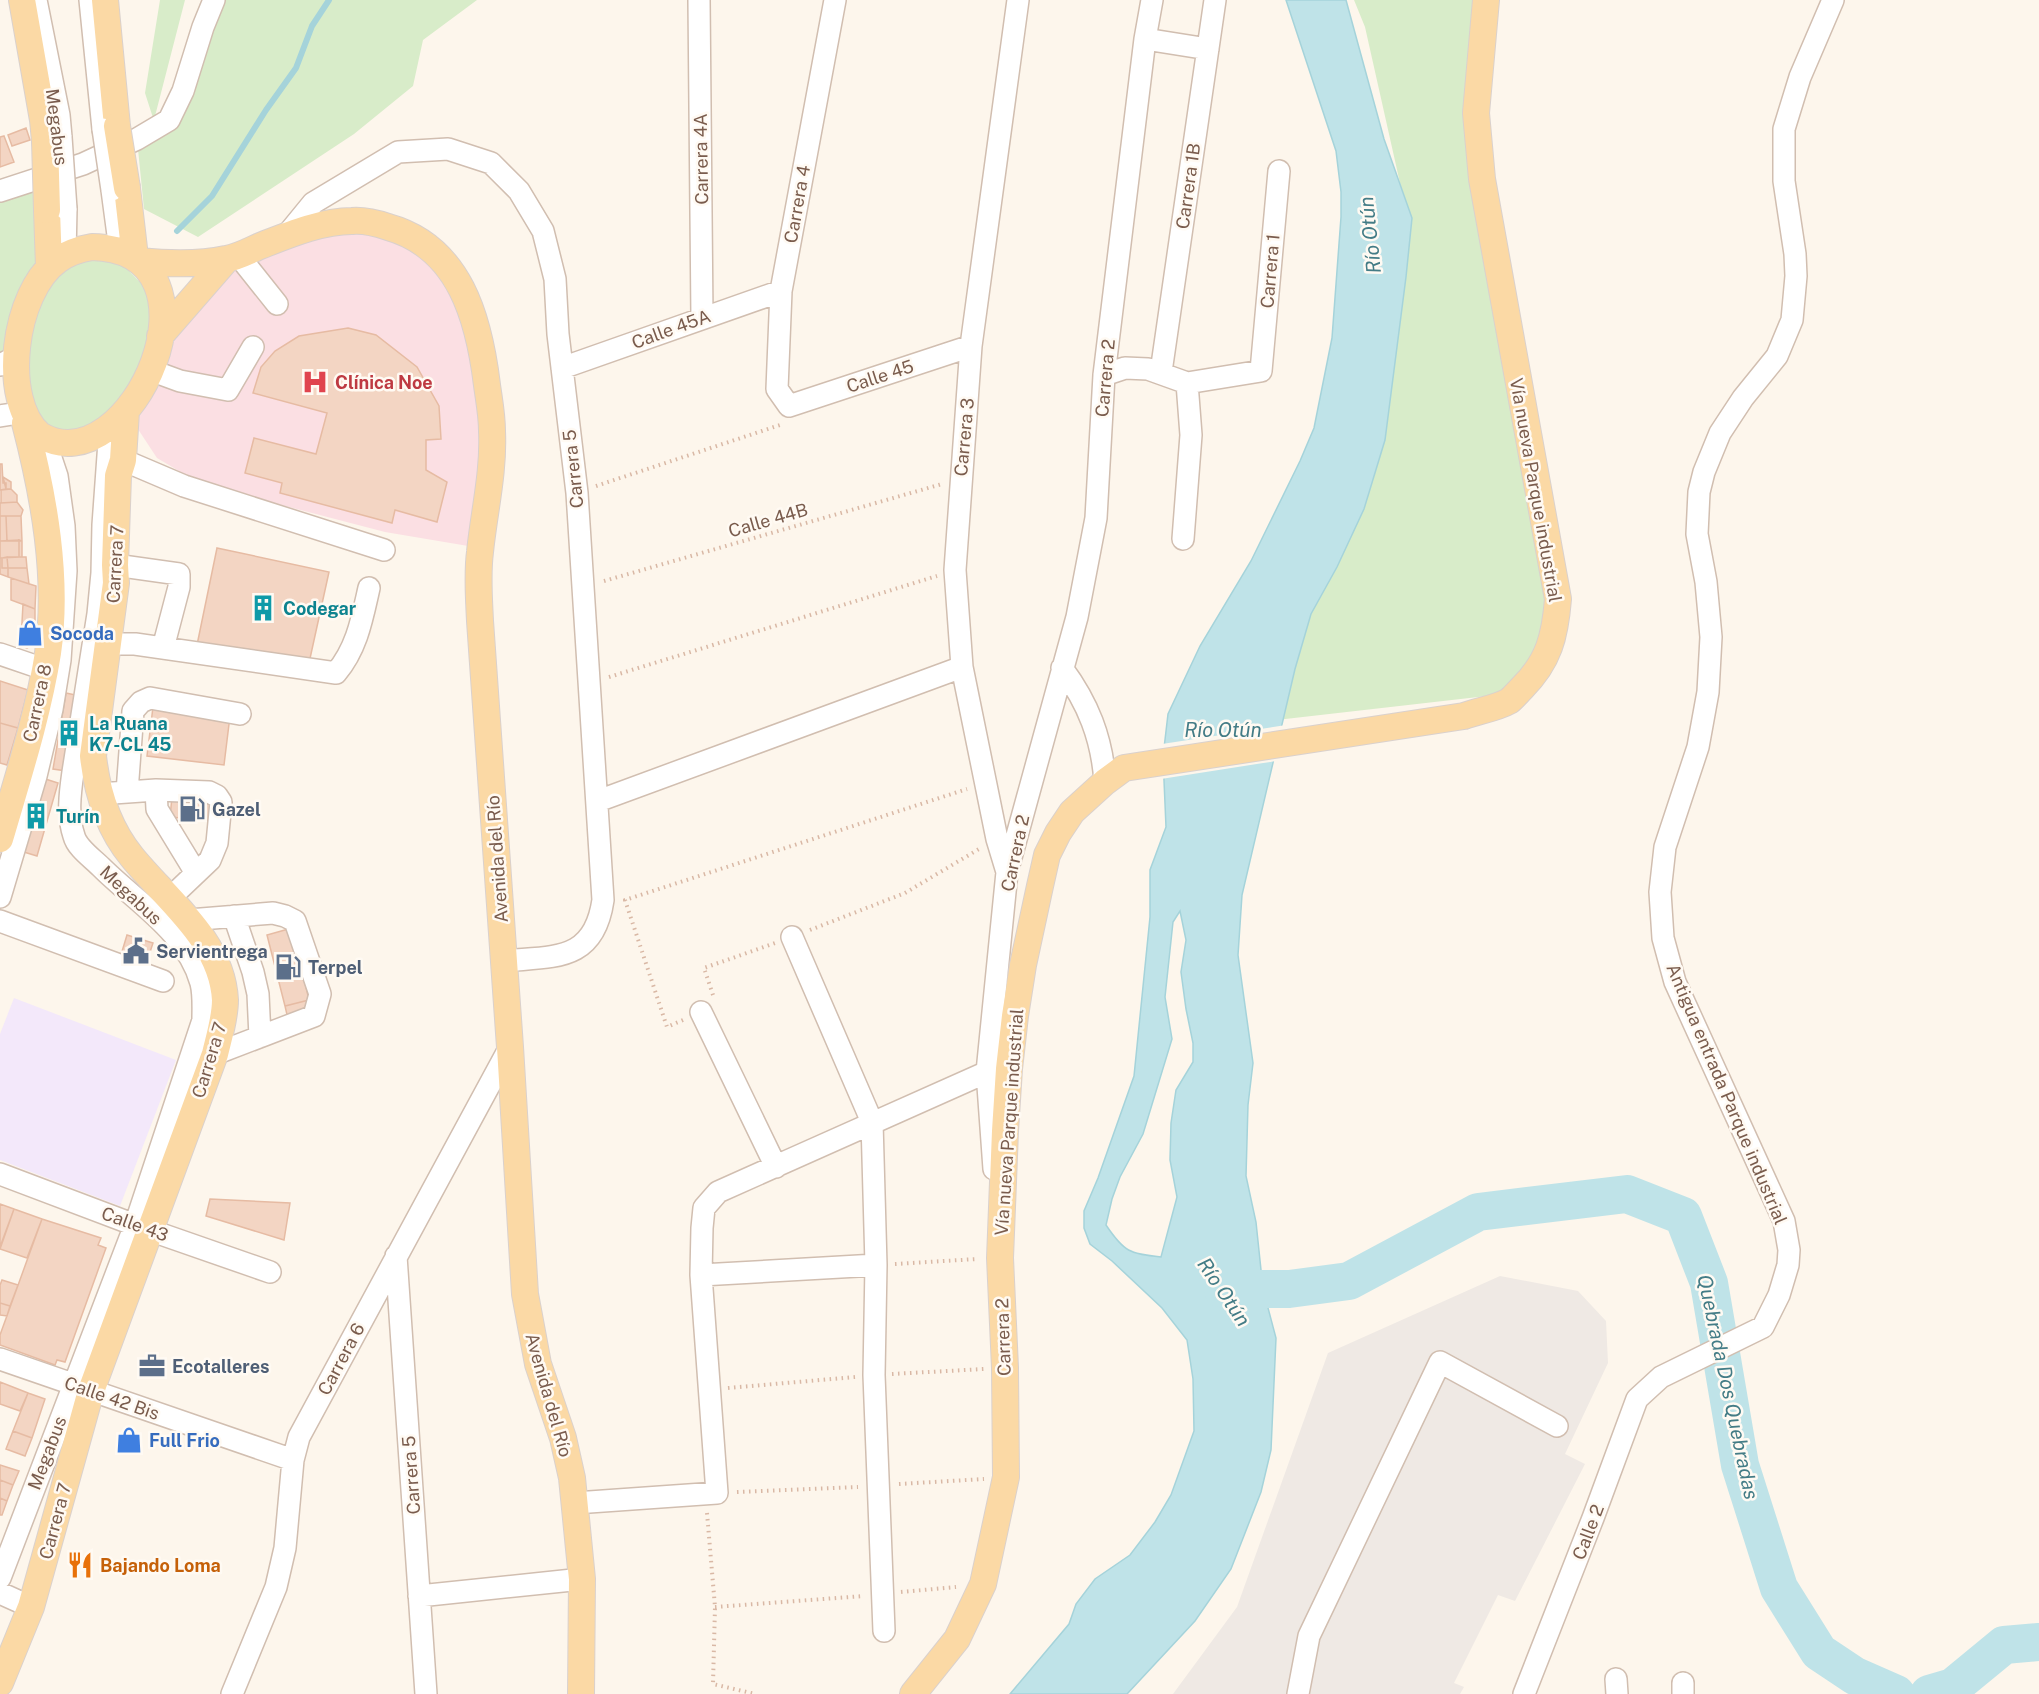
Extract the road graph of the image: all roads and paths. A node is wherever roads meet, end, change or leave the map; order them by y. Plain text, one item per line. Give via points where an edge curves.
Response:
1 (22, 0) edge
2 (36, 0) edge
3 (90, 0) edge
4 (105, 0) edge
5 (214, 0) edge
6 (699, 0) edge
7 (835, 0) edge
8 (1018, 0) edge
9 (1152, 0) edge
10 (1215, 0) edge
11 (1486, 0) edge
12 (1833, 0) edge
13 (1145, 39) junction
14 (1208, 49) junction
15 (110, 127) junction
16 (53, 139) junction
17 (1279, 171) dead end
18 (0, 191) edge
19 (285, 236) junction
20 (132, 256) junction
21 (233, 257) junction
22 (57, 261) junction
23 (781, 291) junction
24 (277, 304) dead end
25 (702, 318) junction
26 (160, 336) junction
27 (971, 345) junction
28 (253, 347) dead end
29 (4, 363) edge
30 (562, 368) junction
31 (150, 370) junction
32 (1161, 372) junction
33 (1104, 375) junction
34 (1187, 383) junction
35 (789, 406) junction
36 (118, 420) junction
37 (22, 422) edge
38 (123, 460) junction
39 (960, 478) junction
40 (577, 493) junction
41 (1183, 539) dead end
42 (384, 550) dead end
43 (115, 565) junction
44 (955, 570) junction
45 (583, 587) junction
46 (369, 588) dead end
47 (109, 644) junction
48 (163, 648) junction
49 (0, 654) edge
50 (962, 667) junction
51 (1062, 668) junction
52 (45, 669) junction
53 (591, 683) junction
54 (240, 714) dead end
55 (1115, 775) junction
56 (985, 783) junction
57 (156, 790) junction
58 (127, 792) junction
59 (99, 794) junction
60 (598, 801) junction
61 (0, 838) edge
62 (997, 839) junction
63 (1007, 872) junction
64 (196, 873) junction
65 (0, 897) edge
66 (170, 898) junction
67 (234, 916) junction
68 (189, 920) junction
69 (0, 921) edge
70 (792, 937) junction
71 (504, 961) junction
72 (163, 981) dead end
73 (701, 1012) junction
74 (260, 1037) junction
75 (510, 1047) junction
76 (215, 1054) junction
77 (987, 1072) junction
78 (872, 1122) junction
79 (776, 1167) junction
80 (0, 1174) edge
81 (142, 1227) junction
82 (396, 1256) junction
83 (1000, 1258) junction
84 (876, 1265) junction
85 (270, 1272) dead end
86 (701, 1275) junction
87 (1763, 1327) joint
88 (0, 1359) edge
89 (82, 1388) junction
90 (1557, 1426) dead end
91 (292, 1460) junction
92 (706, 1494) junction
93 (575, 1503) junction
94 (0, 1578) edge
95 (582, 1579) junction
96 (983, 1584) junction
97 (0, 1593) edge
98 (884, 1594) junction
99 (419, 1596) junction
100 (31, 1607) junction
101 (715, 1607) junction
102 (884, 1631) dead end
103 (0, 1683) edge
104 (232, 1694) edge
105 (426, 1694) edge
106 (581, 1694) edge
107 (755, 1694) edge
108 (913, 1694) edge
109 (1298, 1694) edge
110 (1524, 1694) edge

1 - 16 main road via 43,120
2 - 16 street, Megabus via 59,116
3 - 15 street
4 - 15 main road
5 - 18 street via 183,92 169,120 83,164
6 - 25 street, Carrera 4A
7 - 23 street, Carrera 4
8 - 27 street, Carrera 3
9 - 13 street, Carrera 2
10 - 14 street, Carrera 1B
11 - 55 main road, Vía nueva Parque industrial via 1476,113 1482,179 1558,599 1555,628 1543,662 1508,701 1464,716
12 - 87 street, Antigua entrada Parque industrial via 1800,77 1784,129 1784,181 1796,265 1792,320 1777,356 1720,433 1699,492 1697,534 1711,637 1708,692 1698,747 1665,847 1660,892 1664,938 1675,982 1784,1221 1788,1264 1779,1295
13 - 14 street
13 - 33 street, Carrera 2
14 - 32 street, Carrera 1B
15 - 20 main road, bridge
16 - 22 main road, bridge
17 - 34 street, Carrera 1 via 1261,371
19 - 21 main road, Avenida del Río
19 - 30 street, Carrera 5 via 313,203 398,152 448,149 491,163 519,191 543,231 555,279
19 - 71 main road, Avenida del Río via 351,221 401,230 441,258 455,276 476,324 492,430 479,581
20 - 21 main road, Avenida del Río via 175,264
20 - 22 main road via 106,247 92,247 78,249
20 - 26 main road via 156,280 160,291 164,321
21 - 24 street
21 - 26 main road, Avenida del Río
22 - 29 main road via 34,288 22,311
23 - 25 street, Calle 45A
23 - 35 street, Carrera 4 via 777,389
25 - 30 street, Calle 45A
26 - 31 main road
27 - 35 street, Calle 45
27 - 39 street, Carrera 3
28 - 31 street via 228,390 180,381
29 - 37 main road
30 - 40 street, Carrera 5
31 - 36 main road
32 - 33 street via 1125,368
32 - 34 street
33 - 51 street, Carrera 2 via 1096,518 1077,617
34 - 41 street via 1191,435
35 - 40 path via 788,422
36 - 37 main road via 85,441 64,442
36 - 38 main road, Carrera 7
36 - 81 street, Megabus via 103,525 98,615 72,772 72,827 74,839 85,852 186,950 202,986 204,1002 199,1036
37 - 52 main road, Carrera 8 via 42,493 50,572
37 - 65 street via 57,476 66,571 60,660 52,709
38 - 42 street via 183,486
38 - 43 main road, Carrera 7 via 118,476
39 - 44 street, Carrera 3
39 - 45 path, Calle 44B
40 - 45 street, Carrera 5
43 - 47 main road, Carrera 7
43 - 48 street via 179,573
44 - 50 street, Carrera 3
44 - 53 path
45 - 53 street, Carrera 5
46 - 48 street via 356,642 336,673
47 - 48 street
47 - 59 main road, Carrera 7 via 93,756
49 - 52 street
50 - 56 street, Carrera 3
50 - 60 street
51 - 55 street via 1090,713
51 - 63 street, Carrera 2
52 - 61 main road, Carrera 8 via 30,738
53 - 60 street, Carrera 5
54 - 58 street via 150,698 141,702 133,711
55 - 83 main road, Vía nueva Parque industrial via 1072,812 1058,832 1047,855 1037,896 1009,1068
56 - 62 street, Carrera 3
56 - 73 path via 625,900 667,1027
57 - 58 street
57 - 64 street via 157,809
57 - 64 street via 209,792 221,802 214,852
58 - 59 street
59 - 66 main road, Carrera 7 via 131,856
60 - 71 street, Carrera 5 via 603,900 600,921 592,937 561,956
62 - 63 street, Carrera 3
62 - 70 path via 905,893
63 - 77 street, Carrera 2
64 - 66 street
66 - 68 main road, Carrera 7
67 - 68 street
67 - 74 street via 258,994
67 - 74 street via 273,913 295,921 320,994 314,1016
68 - 76 main road, Carrera 7 via 212,954 224,988 223,1018
69 - 72 street
70 - 73 path via 704,968 715,999
70 - 78 street
71 - 75 main road, Avenida del Río
73 - 79 street
74 - 76 street
75 - 82 street, Carrera 6
75 - 93 main road, Avenida del Río via 525,1294 538,1364 563,1438
76 - 81 main road, Carrera 7
77 - 78 street
77 - 83 street, Carrera 2
78 - 79 street
78 - 84 street
79 - 86 street via 718,1192 704,1208
80 - 81 street, Calle 43
81 - 85 street, Calle 43
81 - 89 main road, Carrera 7
82 - 91 street, Carrera 6 via 299,1437
82 - 99 street, Carrera 5
83 - 84 path
83 - 96 main road, Carrera 2 via 1006,1477
84 - 86 street
84 - 98 street via 874,1375
86 - 92 street via 717,1493
87 - 110 street, Calle 2 via 1661,1377 1637,1398
88 - 89 street, Calle 42 Bis
89 - 91 street, Calle 42 Bis
89 - 94 street, Megabus
89 - 100 main road, Carrera 7
90 - 109 street via 1440,1362 1309,1636
91 - 104 street, Carrera 6 via 285,1548 276,1587
92 - 93 street
92 - 101 path
93 - 95 main road, Avenida del Río
95 - 99 street
95 - 106 main road, Avenida del Río
96 - 98 path
96 - 108 main road, Carrera 2 via 957,1639
97 - 100 street
98 - 101 path
98 - 102 street
99 - 105 street, Carrera 5
100 - 103 main road, Carrera 7
101 - 107 path via 713,1684

